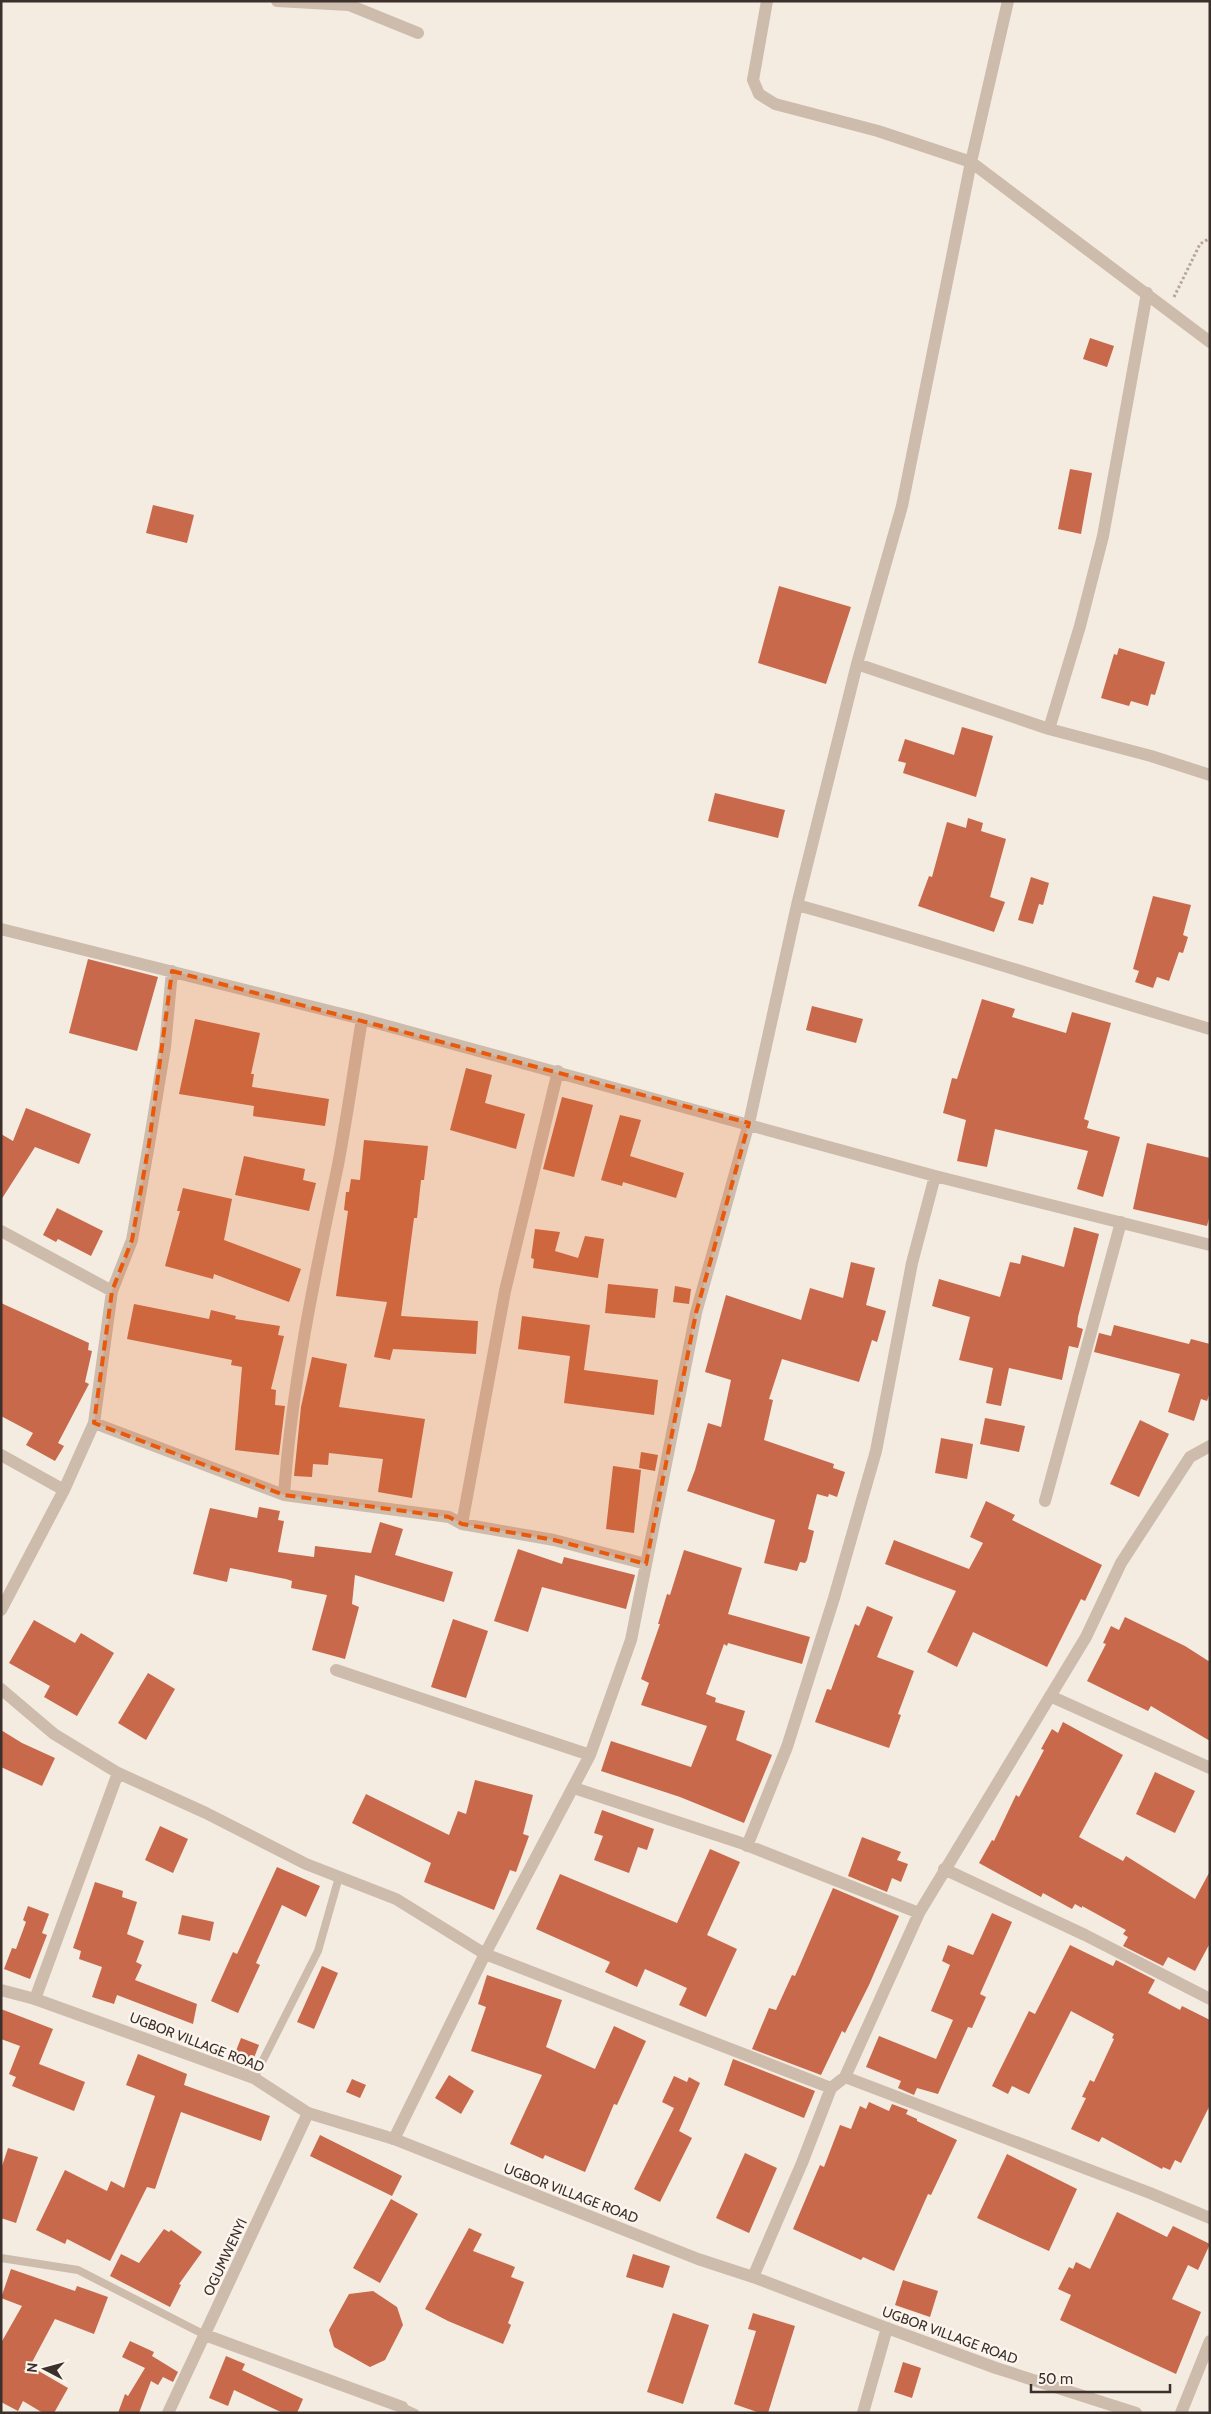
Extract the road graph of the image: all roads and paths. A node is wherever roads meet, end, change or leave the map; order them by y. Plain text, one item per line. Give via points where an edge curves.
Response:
1 (277, 1) edge
2 (767, 1) edge
3 (1008, 1) edge
4 (418, 33) dead end
5 (970, 162) junction
6 (1210, 238) edge
7 (1147, 293) junction
8 (1168, 308) junction
9 (1210, 342) edge
10 (857, 664) junction
11 (1049, 729) junction
12 (1210, 775) edge
13 (798, 905) junction
14 (1, 929) edge
15 (172, 971) junction
16 (362, 1019) junction
17 (1210, 1029) edge
18 (558, 1071) junction
19 (749, 1123) junction
20 (935, 1176) junction
21 (1121, 1222) junction
22 (1, 1231) edge
23 (1210, 1245) edge
24 (112, 1291) junction
25 (94, 1423) junction
26 (1210, 1446) edge
27 (1, 1455) edge
28 (64, 1490) junction
29 (284, 1495) junction
30 (1046, 1500) dead end
31 (462, 1524) junction
32 (646, 1564) junction
33 (1, 1610) edge
34 (336, 1670) dead end
35 (1, 1689) edge
36 (1050, 1696) junction
37 (590, 1755) junction
38 (1210, 1768) edge
39 (118, 1773) junction
40 (574, 1788) junction
41 (747, 1846) junction
42 (944, 1869) junction
43 (338, 1877) junction
44 (919, 1913) junction
45 (485, 1954) junction
46 (1, 1990) edge
47 (35, 1999) junction
48 (1210, 1999) edge
49 (845, 2077) junction
50 (254, 2078) junction
51 (831, 2088) junction
52 (308, 2113) junction
53 (394, 2139) junction
54 (1210, 2218) edge
55 (1, 2258) edge
56 (753, 2277) junction
57 (887, 2328) junction
58 (205, 2335) junction
59 (1210, 2341) edge
60 (402, 2410) edge
61 (168, 2413) edge
62 (415, 2413) edge
63 (864, 2413) edge
64 (1136, 2413) edge
65 (1181, 2413) edge

1 - 4 street via 349,5
2 - 5 street via 753,80 759,94 775,104 878,131
3 - 5 street
5 - 7 street
5 - 10 street via 902,506
6 - 8 path via 1200,244
7 - 8 street
7 - 11 street via 1103,536
8 - 9 street
10 - 11 street
10 - 13 street
11 - 12 street
13 - 17 street via 924,940 1056,984
13 - 19 street
14 - 15 street
15 - 16 street
15 - 24 street via 165,1047 132,1240
16 - 18 street
16 - 29 street via 338,1163 307,1309 288,1433
18 - 19 street
18 - 31 street via 505,1291
19 - 20 street
19 - 32 street via 696,1313
20 - 21 street
20 - 41 street via 912,1263 876,1451 787,1747
21 - 23 street
21 - 30 street
22 - 24 street
24 - 25 street
25 - 28 street
25 - 29 street
26 - 36 street via 1190,1457 1121,1563 1086,1637
27 - 28 street
28 - 33 street
29 - 31 street via 449,1517
31 - 32 street via 554,1540
32 - 37 street via 631,1640
34 - 37 street
35 - 39 street via 54,1734
36 - 38 street
36 - 42 street
37 - 40 street
39 - 43 street
39 - 47 street
40 - 41 street
40 - 45 street
41 - 44 street
42 - 44 street
42 - 48 street via 1085,1935
43 - 45 street via 396,1899
43 - 50 lane via 318,1951
44 - 49 street
45 - 51 street
45 - 53 street
46 - 47 street, UGBOR VILLAGE ROAD
47 - 50 street, UGBOR VILLAGE ROAD
49 - 51 street
49 - 54 street
50 - 52 street, UGBOR VILLAGE ROAD
51 - 56 street
52 - 53 street, UGBOR VILLAGE ROAD
52 - 58 street, OGUMWENYI
53 - 56 street, UGBOR VILLAGE ROAD via 698,2259
55 - 58 lane via 78,2270
56 - 57 street, UGBOR VILLAGE ROAD
57 - 63 street
57 - 64 street, UGBOR VILLAGE ROAD via 996,2368
58 - 60 street
58 - 61 street, OGUMWENYI
59 - 65 street
60 - 62 lane

